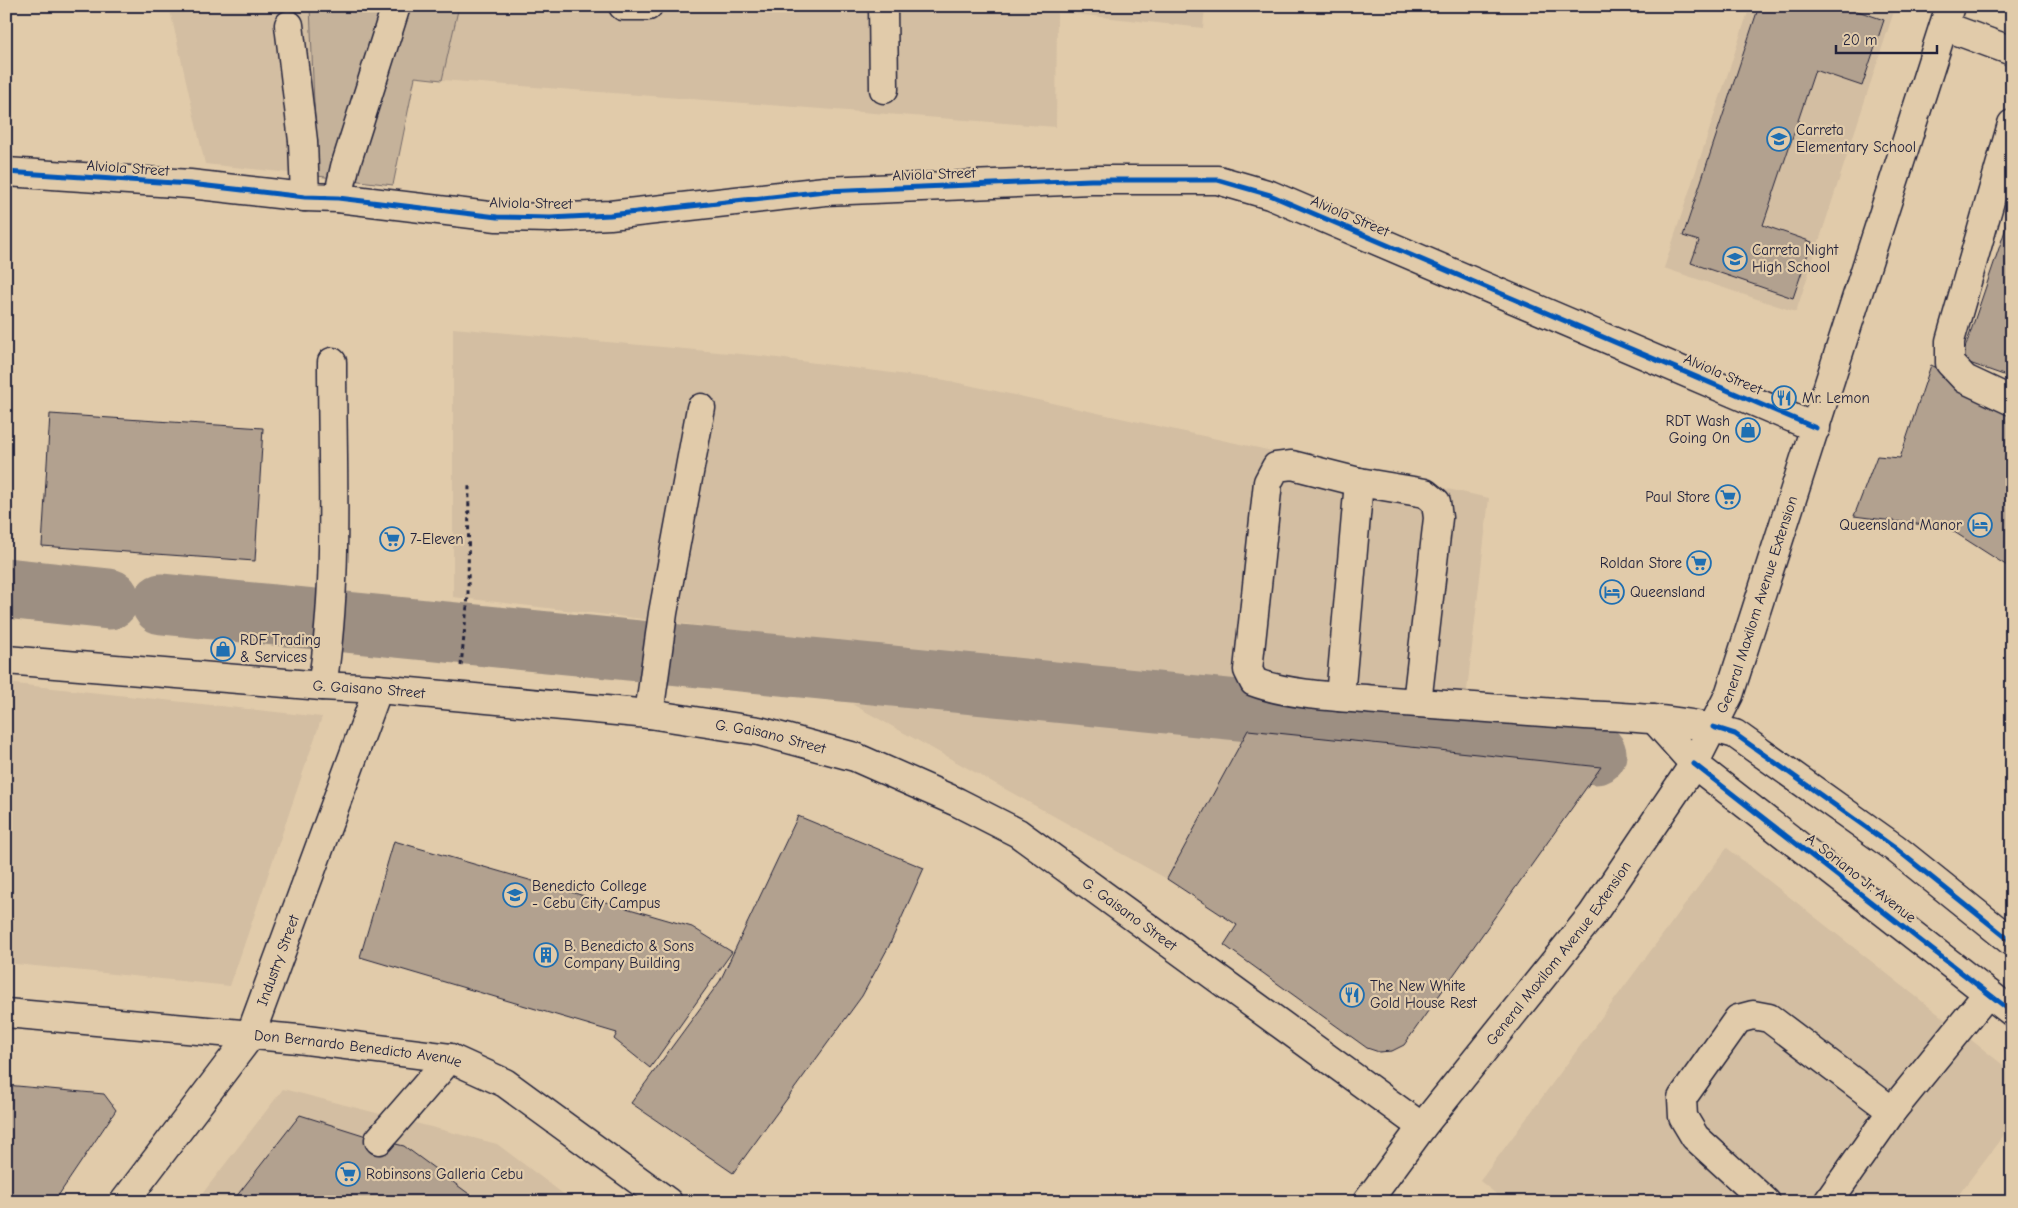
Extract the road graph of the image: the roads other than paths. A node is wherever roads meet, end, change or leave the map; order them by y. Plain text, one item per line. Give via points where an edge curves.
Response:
1 (396, 6) edge
2 (622, 6) edge
3 (648, 6) edge
4 (883, 6) edge
5 (1947, 12) edge
6 (289, 25) dead end
7 (2012, 51) edge
8 (884, 89) dead end
9 (2012, 124) edge
10 (6, 172) edge
11 (305, 197) junction
12 (338, 198) junction
13 (332, 362) dead end
14 (2012, 401) edge
15 (701, 408) dead end
16 (1816, 428) junction
17 (1359, 482) junction
18 (6, 660) edge
19 (322, 686) junction
20 (378, 689) junction
21 (1340, 697) junction
22 (1417, 703) junction
23 (649, 714) junction
24 (1654, 719) junction
25 (1714, 727) junction
26 (1694, 764) junction
27 (2012, 942) edge
28 (1988, 993) junction
29 (2012, 1012) edge
30 (6, 1014) edge
31 (250, 1036) junction
32 (450, 1058) junction
33 (1892, 1111) junction
34 (1422, 1127) junction
35 (378, 1140) dead end
36 (124, 1202) edge
37 (668, 1202) edge
38 (1367, 1202) edge
39 (1766, 1202) edge
40 (1828, 1202) edge

1 - 12 street
2 - 3 street
4 - 8 street
5 - 7 street
5 - 16 street, General Maxilom Avenue Extension
6 - 11 street via 303,141
9 - 14 street via 1950,341 1950,363 1965,379
10 - 11 street, Alviola Street via 190,184
11 - 12 street, Alviola Street
12 - 16 street, Alviola Street via 497,217 550,218 610,215 825,191 1091,180 1218,180 1270,195
13 - 19 street via 332,602
15 - 23 street via 662,613
16 - 25 street, General Maxilom Avenue Extension via 1729,695
17 - 21 street
17 - 21 street via 1292,465 1276,467 1268,482 1248,670 1254,682 1267,686
17 - 22 street via 1424,492 1436,502 1438,518
18 - 19 street, G. Gaisano Street
19 - 20 street, G. Gaisano Street
20 - 23 street, G. Gaisano Street
20 - 31 street, Industry Street
21 - 22 street
22 - 24 street
23 - 34 street, G. Gaisano Street via 759,731 855,756 1018,832
24 - 25 street
24 - 26 street, A. Soriano Jr. Avenue
25 - 26 street, General Maxilom Avenue Extension
25 - 27 street via 1735,734 1895,848
26 - 28 street, A. Soriano Jr. Avenue
26 - 34 street, General Maxilom Avenue Extension via 1592,915
28 - 29 street, A. Soriano Jr. Avenue
28 - 33 street
30 - 31 street, Don Bernardo Benedicto Avenue
31 - 32 street, Don Bernardo Benedicto Avenue
31 - 36 street, Industry Street
32 - 35 street
32 - 37 street, Don Bernardo Benedicto Avenue via 505,1083
33 - 39 street via 1769,1018 1754,1015 1738,1019 1682,1098 1683,1117 1695,1137
33 - 40 street
34 - 38 street, General Maxilom Avenue Extension

